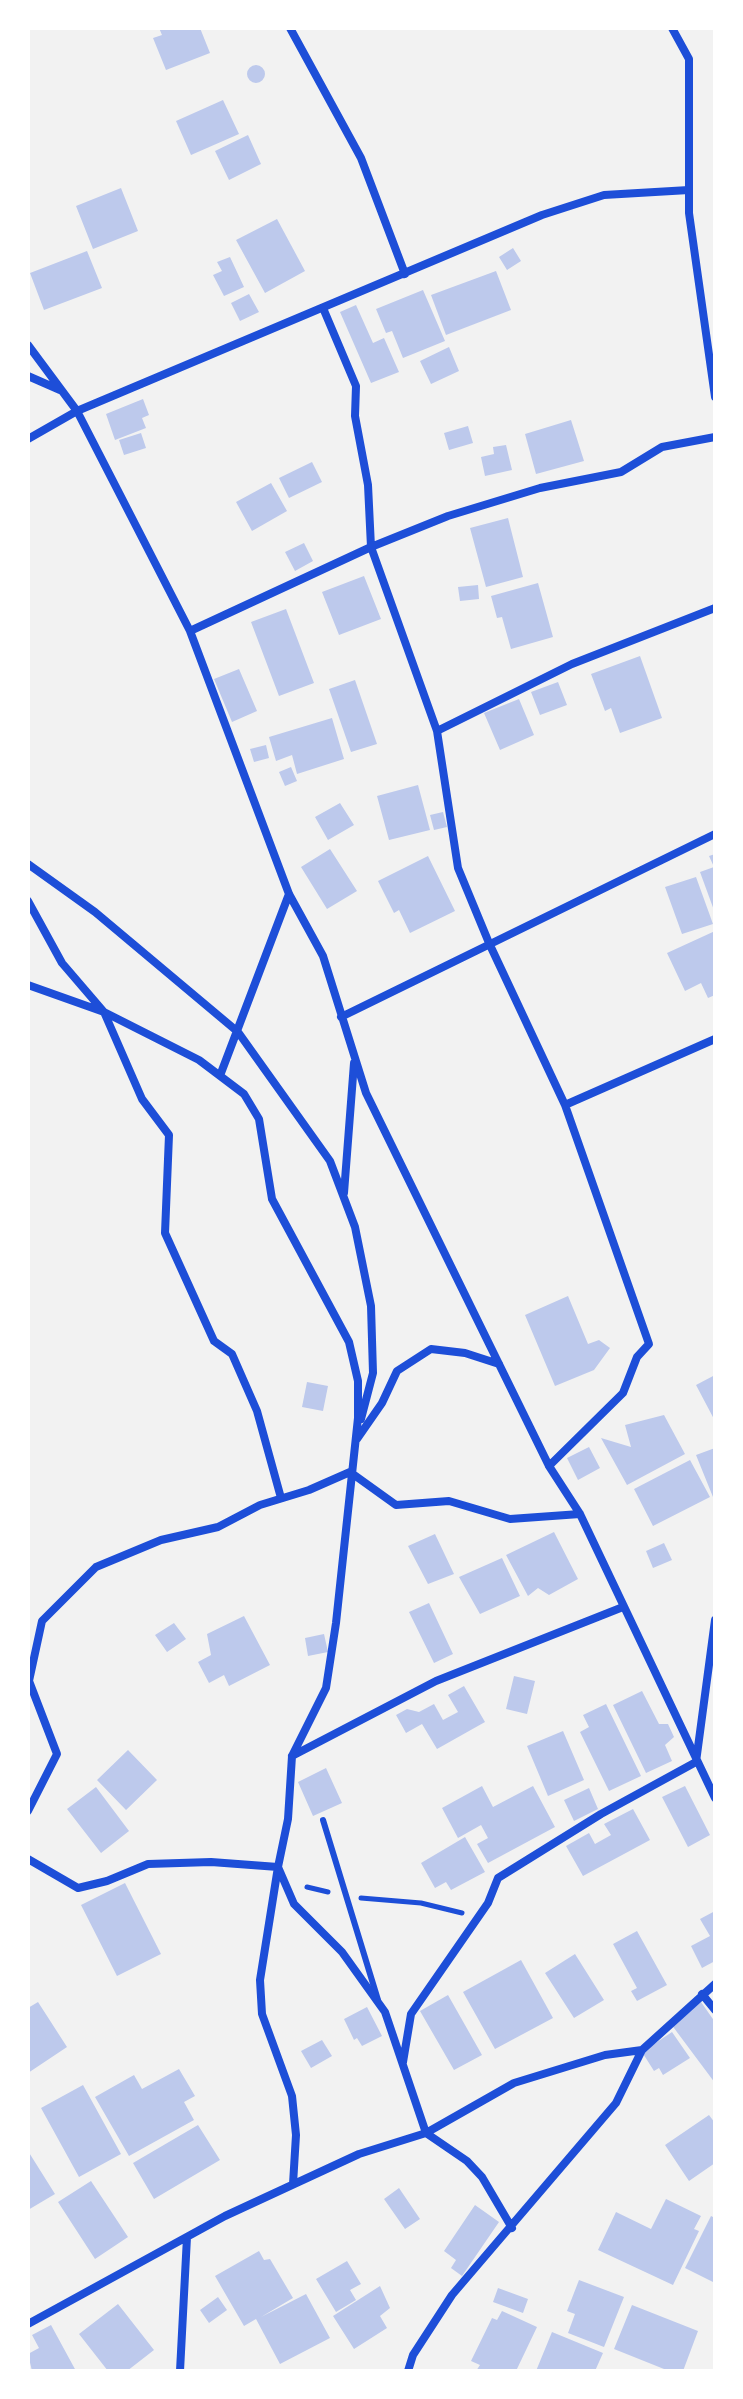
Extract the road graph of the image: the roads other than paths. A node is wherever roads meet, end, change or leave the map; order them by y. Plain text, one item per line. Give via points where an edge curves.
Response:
1 (672, 28) edge
2 (292, 30) edge
3 (689, 190) junction
4 (405, 274) junction
5 (323, 308) junction
6 (28, 345) edge
7 (28, 376) edge
8 (61, 390) junction
9 (715, 397) edge
10 (77, 411) junction
11 (715, 437) edge
12 (28, 439) edge
13 (371, 547) junction
14 (715, 608) edge
15 (190, 631) junction
16 (437, 731) junction
17 (715, 834) edge
18 (28, 864) edge
19 (289, 894) junction
20 (28, 901) edge
21 (489, 943) junction
22 (28, 985) edge
23 (104, 1012) junction
24 (341, 1017) junction
25 (238, 1032) junction
26 (715, 1039) edge
27 (354, 1059) junction
28 (221, 1073) junction
29 (565, 1105) junction
30 (343, 1196) junction
31 (499, 1364) junction
32 (354, 1443) junction
33 (549, 1466) junction
34 (350, 1472) junction
35 (281, 1498) junction
36 (580, 1514) junction
37 (623, 1607) junction
38 (715, 1620) edge
39 (292, 1756) junction
40 (696, 1762) junction
41 (715, 1798) edge
42 (28, 1811) edge
43 (323, 1820) dead end
44 (28, 1859) edge
45 (279, 1870) junction
46 (715, 1984) edge
47 (702, 1994) junction
48 (380, 2004) junction
49 (715, 2010) edge
50 (642, 2050) junction
51 (403, 2063) junction
52 (426, 2133) junction
53 (293, 2184) junction
54 (512, 2228) junction
55 (187, 2237) junction
56 (28, 2324) edge
57 (180, 2371) edge
58 (408, 2371) edge

1 - 3 street via 689,59
2 - 4 street via 361,158
3 - 4 street via 604,195 542,215
3 - 9 street
4 - 5 street
5 - 10 street
5 - 13 street via 356,386
6 - 8 street
7 - 8 street
8 - 10 street
10 - 12 street
10 - 15 street
11 - 13 street via 662,447 621,472 540,488
13 - 15 street
13 - 16 street
14 - 16 street via 572,664
15 - 19 street
16 - 21 street via 458,868
17 - 21 street
18 - 25 street via 95,912
19 - 24 street via 323,956
19 - 25 street
20 - 23 street via 62,963
21 - 24 street
21 - 29 street
22 - 23 street
23 - 28 street
23 - 35 street via 142,1099 169,1135 165,1233 214,1341 232,1354 257,1411
24 - 27 street
25 - 28 street
25 - 30 street via 330,1161
26 - 29 street
27 - 30 street
27 - 31 street
28 - 32 street via 244,1094 259,1119 272,1199 349,1342 358,1381
29 - 33 street via 649,1344 637,1357 623,1393
30 - 32 street via 371,1306 373,1373
31 - 32 street via 431,1349 397,1371
31 - 33 street
32 - 34 street
33 - 36 street
34 - 35 street
34 - 36 street via 396,1505 449,1501 510,1519
34 - 39 street via 326,1688
35 - 42 street via 218,1527 161,1540 96,1567 42,1621 29,1681 57,1754
36 - 37 street
37 - 39 street via 436,1681
37 - 40 street
38 - 40 street
39 - 45 street
40 - 41 street
40 - 51 street via 498,1878 488,1903 411,2014
43 - 48 lane
44 - 45 street via 78,1888 148,1864 211,1862
45 - 48 street via 294,1904 342,1952
45 - 53 street via 265,1936 262,2014 292,2096
46 - 47 street
47 - 49 street
47 - 50 street
48 - 51 street
50 - 52 street via 605,2055 514,2083
50 - 54 street via 616,2103
51 - 52 street
52 - 53 street via 359,2154
52 - 54 street via 482,2177
53 - 55 street
54 - 58 street via 452,2295
55 - 56 street
55 - 57 street

